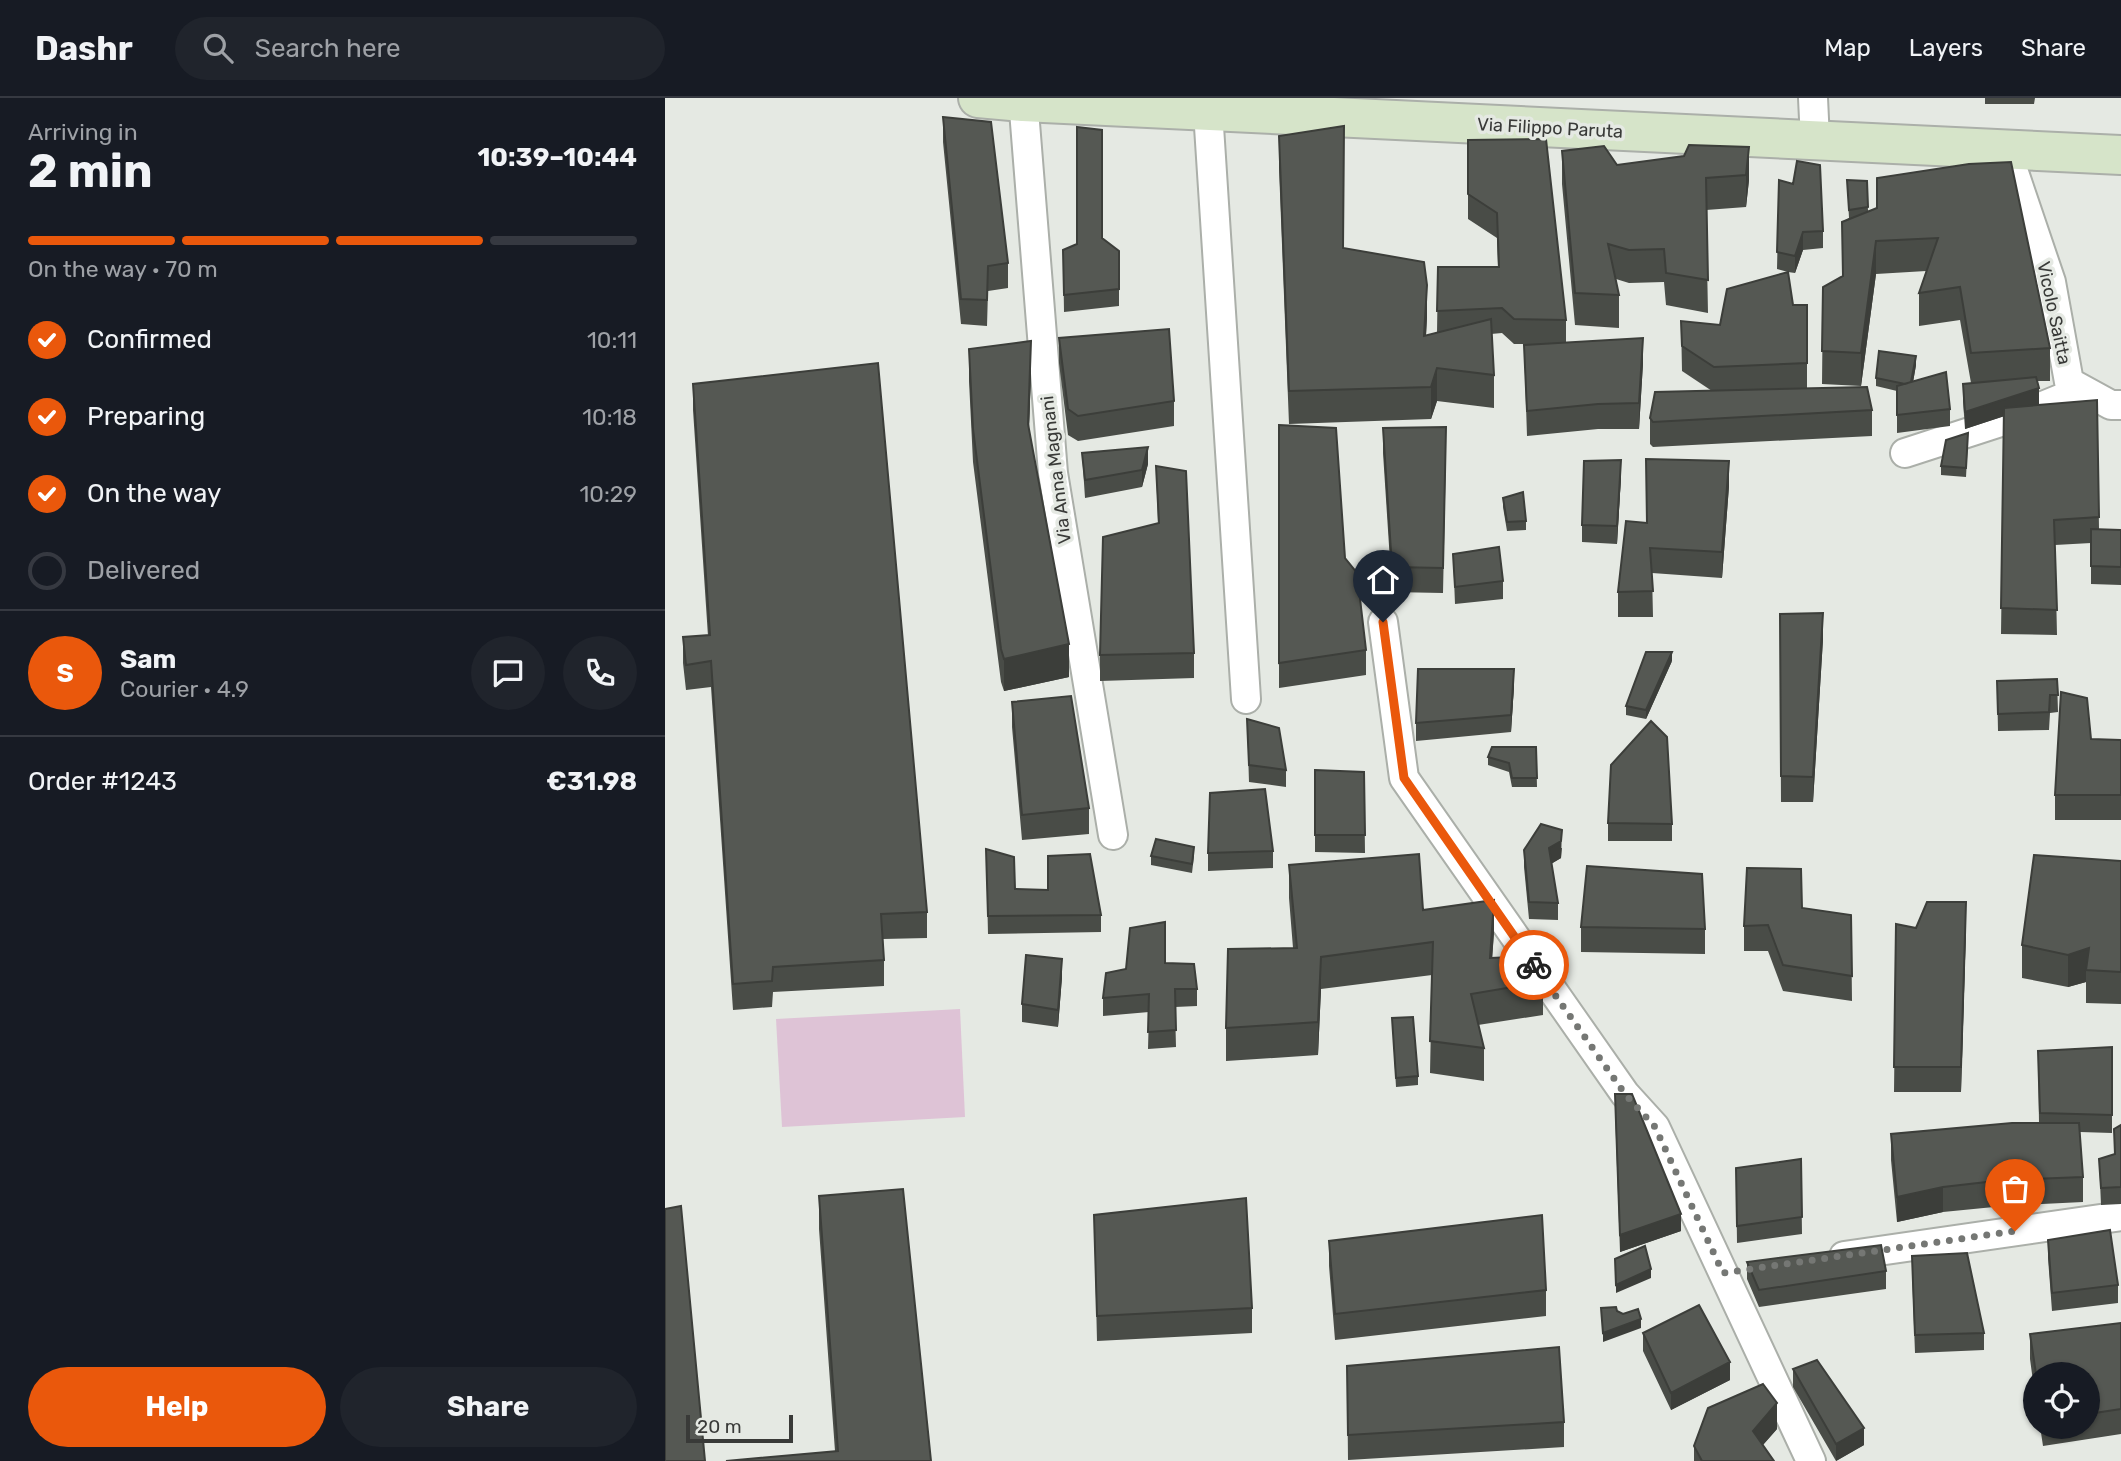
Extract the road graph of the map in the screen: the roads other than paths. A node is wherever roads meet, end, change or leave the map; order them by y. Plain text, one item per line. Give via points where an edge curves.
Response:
1 (978, 98) edge
2 (1813, 98) edge
3 (1023, 100) edge
4 (1233, 107) edge
5 (1815, 140) junction
6 (2006, 149) junction
7 (2121, 155) edge
8 (2082, 390) junction
9 (2121, 405) edge
10 (1905, 453) dead end
11 (1383, 622) dead end
12 (1246, 699) dead end
13 (1113, 835) dead end
14 (2121, 1216) edge
15 (1819, 1259) edge
16 (1811, 1461) edge

1 - 3 street, Via Filippo Paruta
2 - 5 street
3 - 4 street, Via Filippo Paruta
3 - 13 street, Via Anna Magnani via 1053,473
4 - 5 street, Via Filippo Paruta
4 - 12 street
5 - 6 street, Via Filippo Paruta
6 - 7 street, Via Filippo Paruta
6 - 8 street, Vicolo Saitta via 2051,282 2069,383
8 - 9 street via 2111,405
8 - 10 street
11 - 16 street via 1404,778 1625,1094 1655,1127 1737,1271
14 - 15 street

